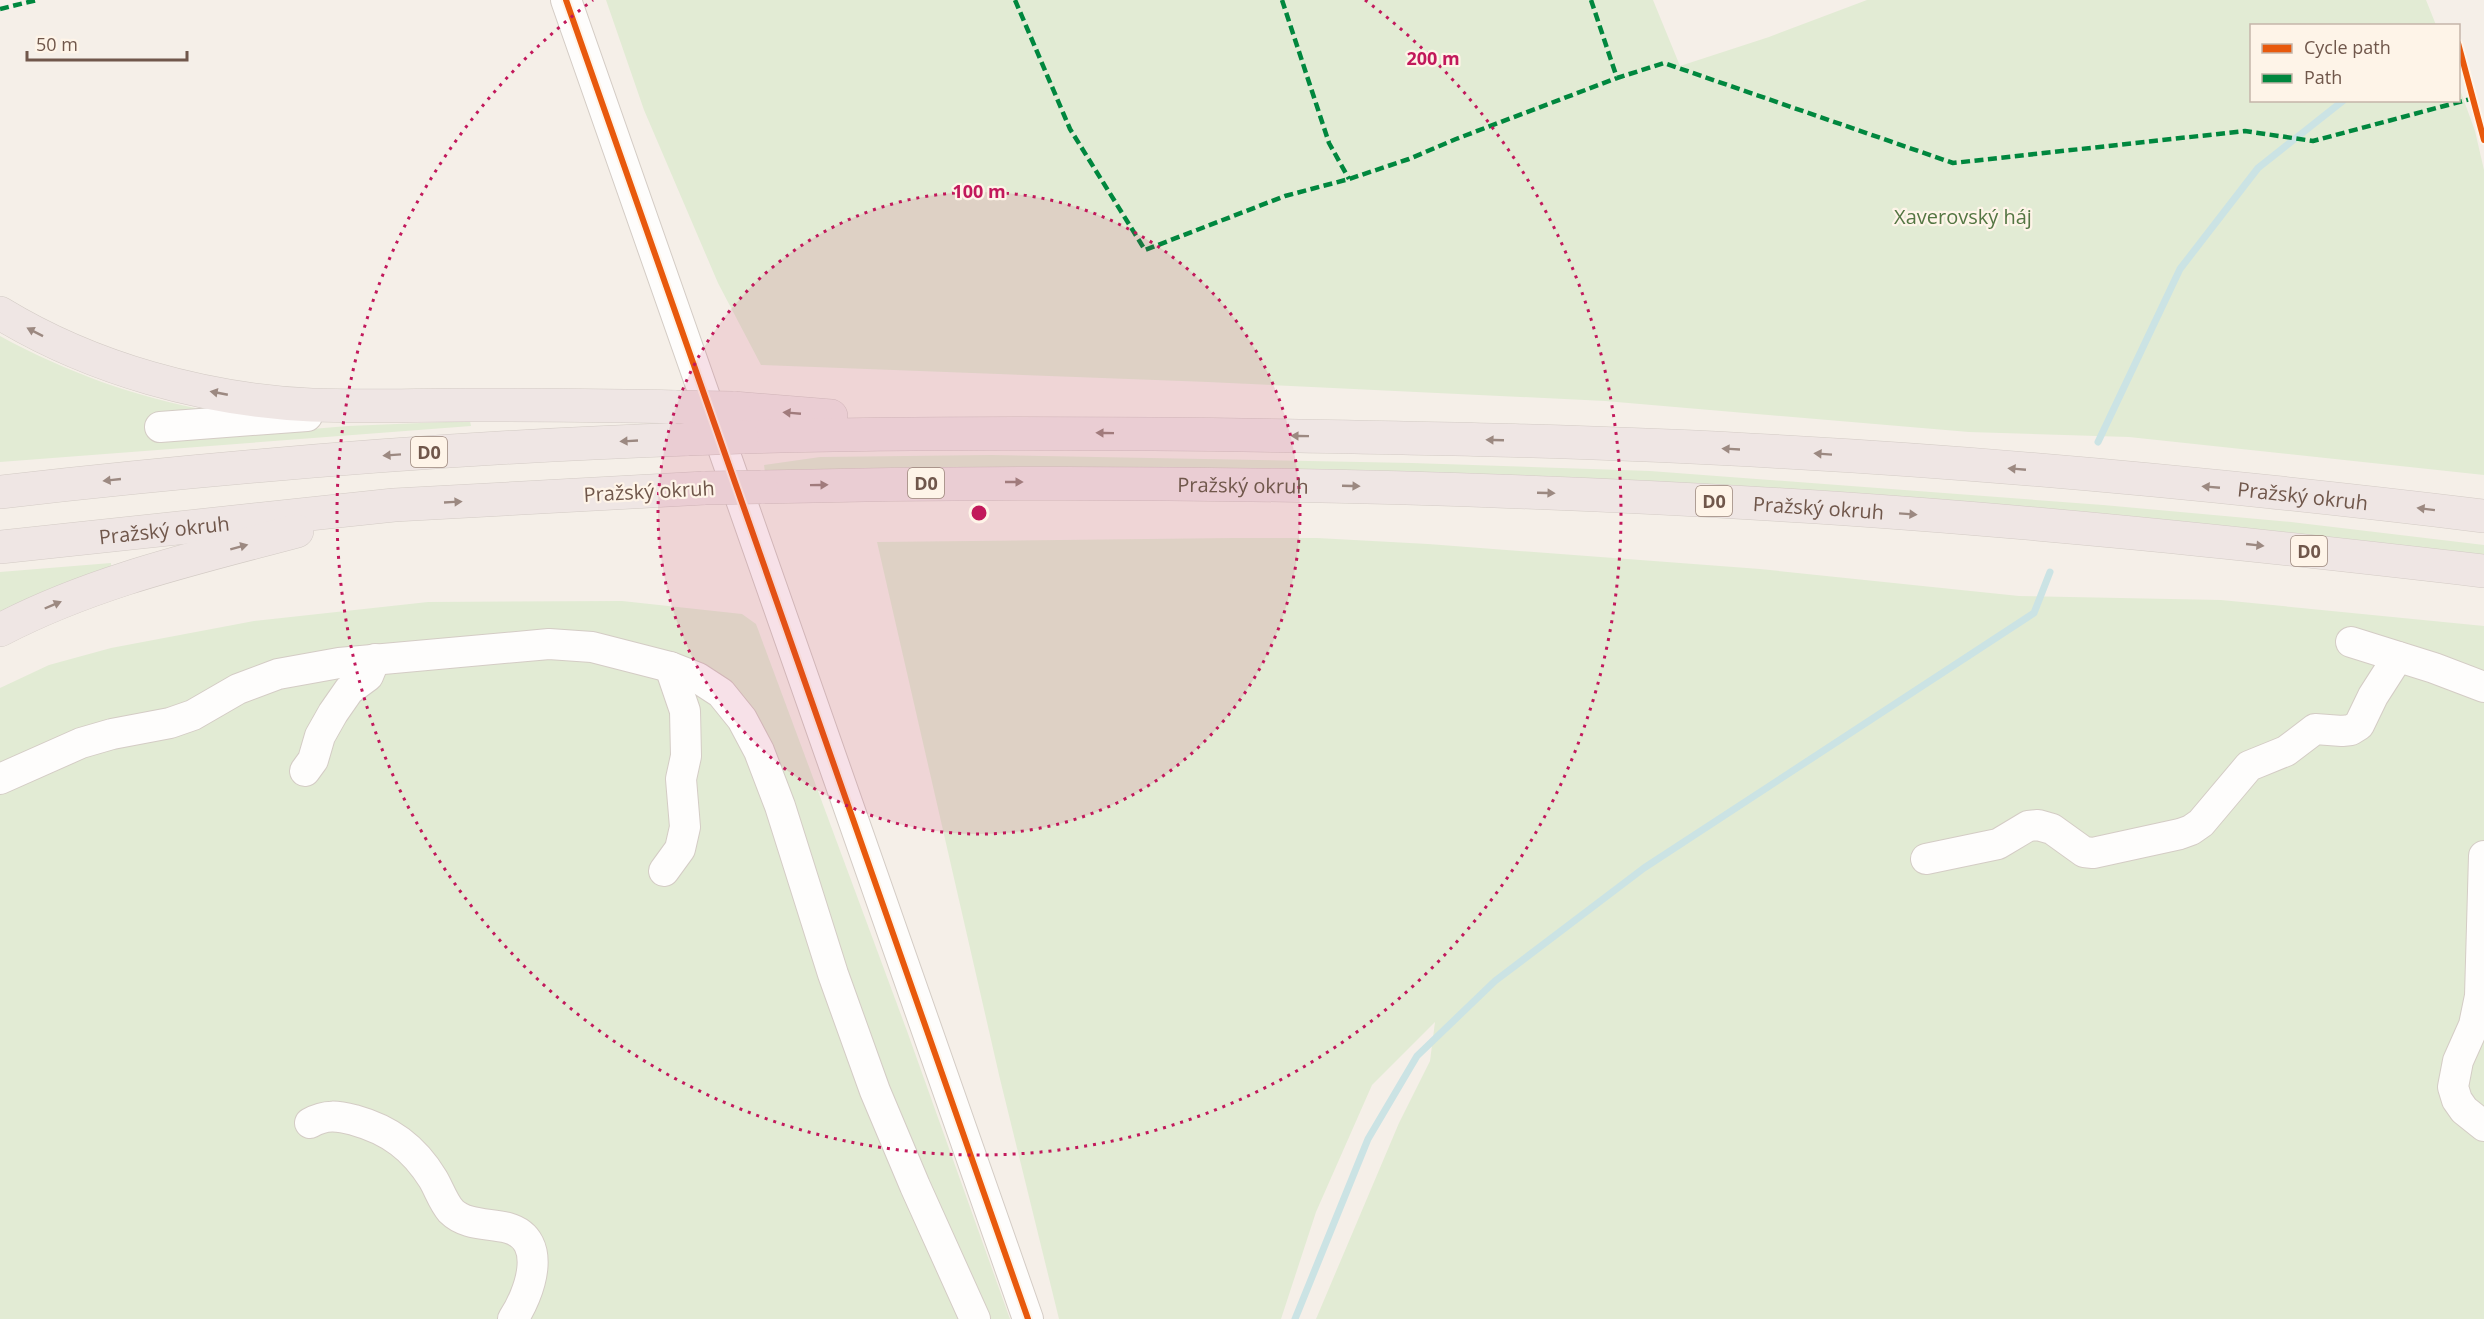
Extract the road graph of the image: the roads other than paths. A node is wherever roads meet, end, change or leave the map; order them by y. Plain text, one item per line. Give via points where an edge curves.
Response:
1 (566, 0) edge
2 (0, 313) edge
3 (676, 407) junction
4 (738, 423) junction
5 (160, 427) dead end
6 (0, 492) edge
7 (394, 505) junction
8 (2484, 516) edge
9 (0, 547) edge
10 (2484, 571) edge
11 (0, 630) edge
12 (2351, 642) dead end
13 (2398, 657) junction
14 (375, 659) junction
15 (670, 667) junction
16 (2484, 687) edge
17 (305, 771) dead end
18 (0, 779) edge
19 (2484, 856) edge
20 (1926, 859) dead end
21 (664, 871) dead end
22 (310, 1123) dead end
23 (2484, 1126) edge
24 (513, 1319) edge
25 (975, 1319) edge
26 (1028, 1319) edge

1 - 26 street
3 -> 2 highway via 312,405 233,396 115,366
3 - 4 highway, bridge
3 - 5 street via 397,412
4 -> 6 highway, Pražský okruh / D0, bridge via 687,439 279,463
8 -> 4 highway, Pražský okruh / D0 via 2149,481 1790,452 1493,439 1018,432
7 - 9 highway, Pražský okruh / D0
7 -> 10 highway, Pražský okruh / D0, bridge via 761,487 1113,482 1304,485 1788,505 2075,527
11 -> 7 highway via 135,574
12 - 13 street
13 - 16 street
13 - 20 street via 2359,725 2342,731 2315,729 2286,751 2249,766 2201,823 2180,834 2093,853 2084,852 2038,825 2028,826 1998,844
14 - 15 street via 549,644 592,647
14 - 17 street via 368,676 349,690 333,713
14 - 18 street via 278,674 238,689 193,715 81,743
15 - 21 street via 685,711 686,756 681,779 685,827 680,849
15 - 25 street via 721,693 742,719 759,751 875,1091
19 - 23 street via 2481,990 2453,1087 2464,1110
22 - 24 street via 325,1116 342,1117 393,1135 415,1153 453,1213 471,1222 509,1228 522,1236 532,1256 531,1279

